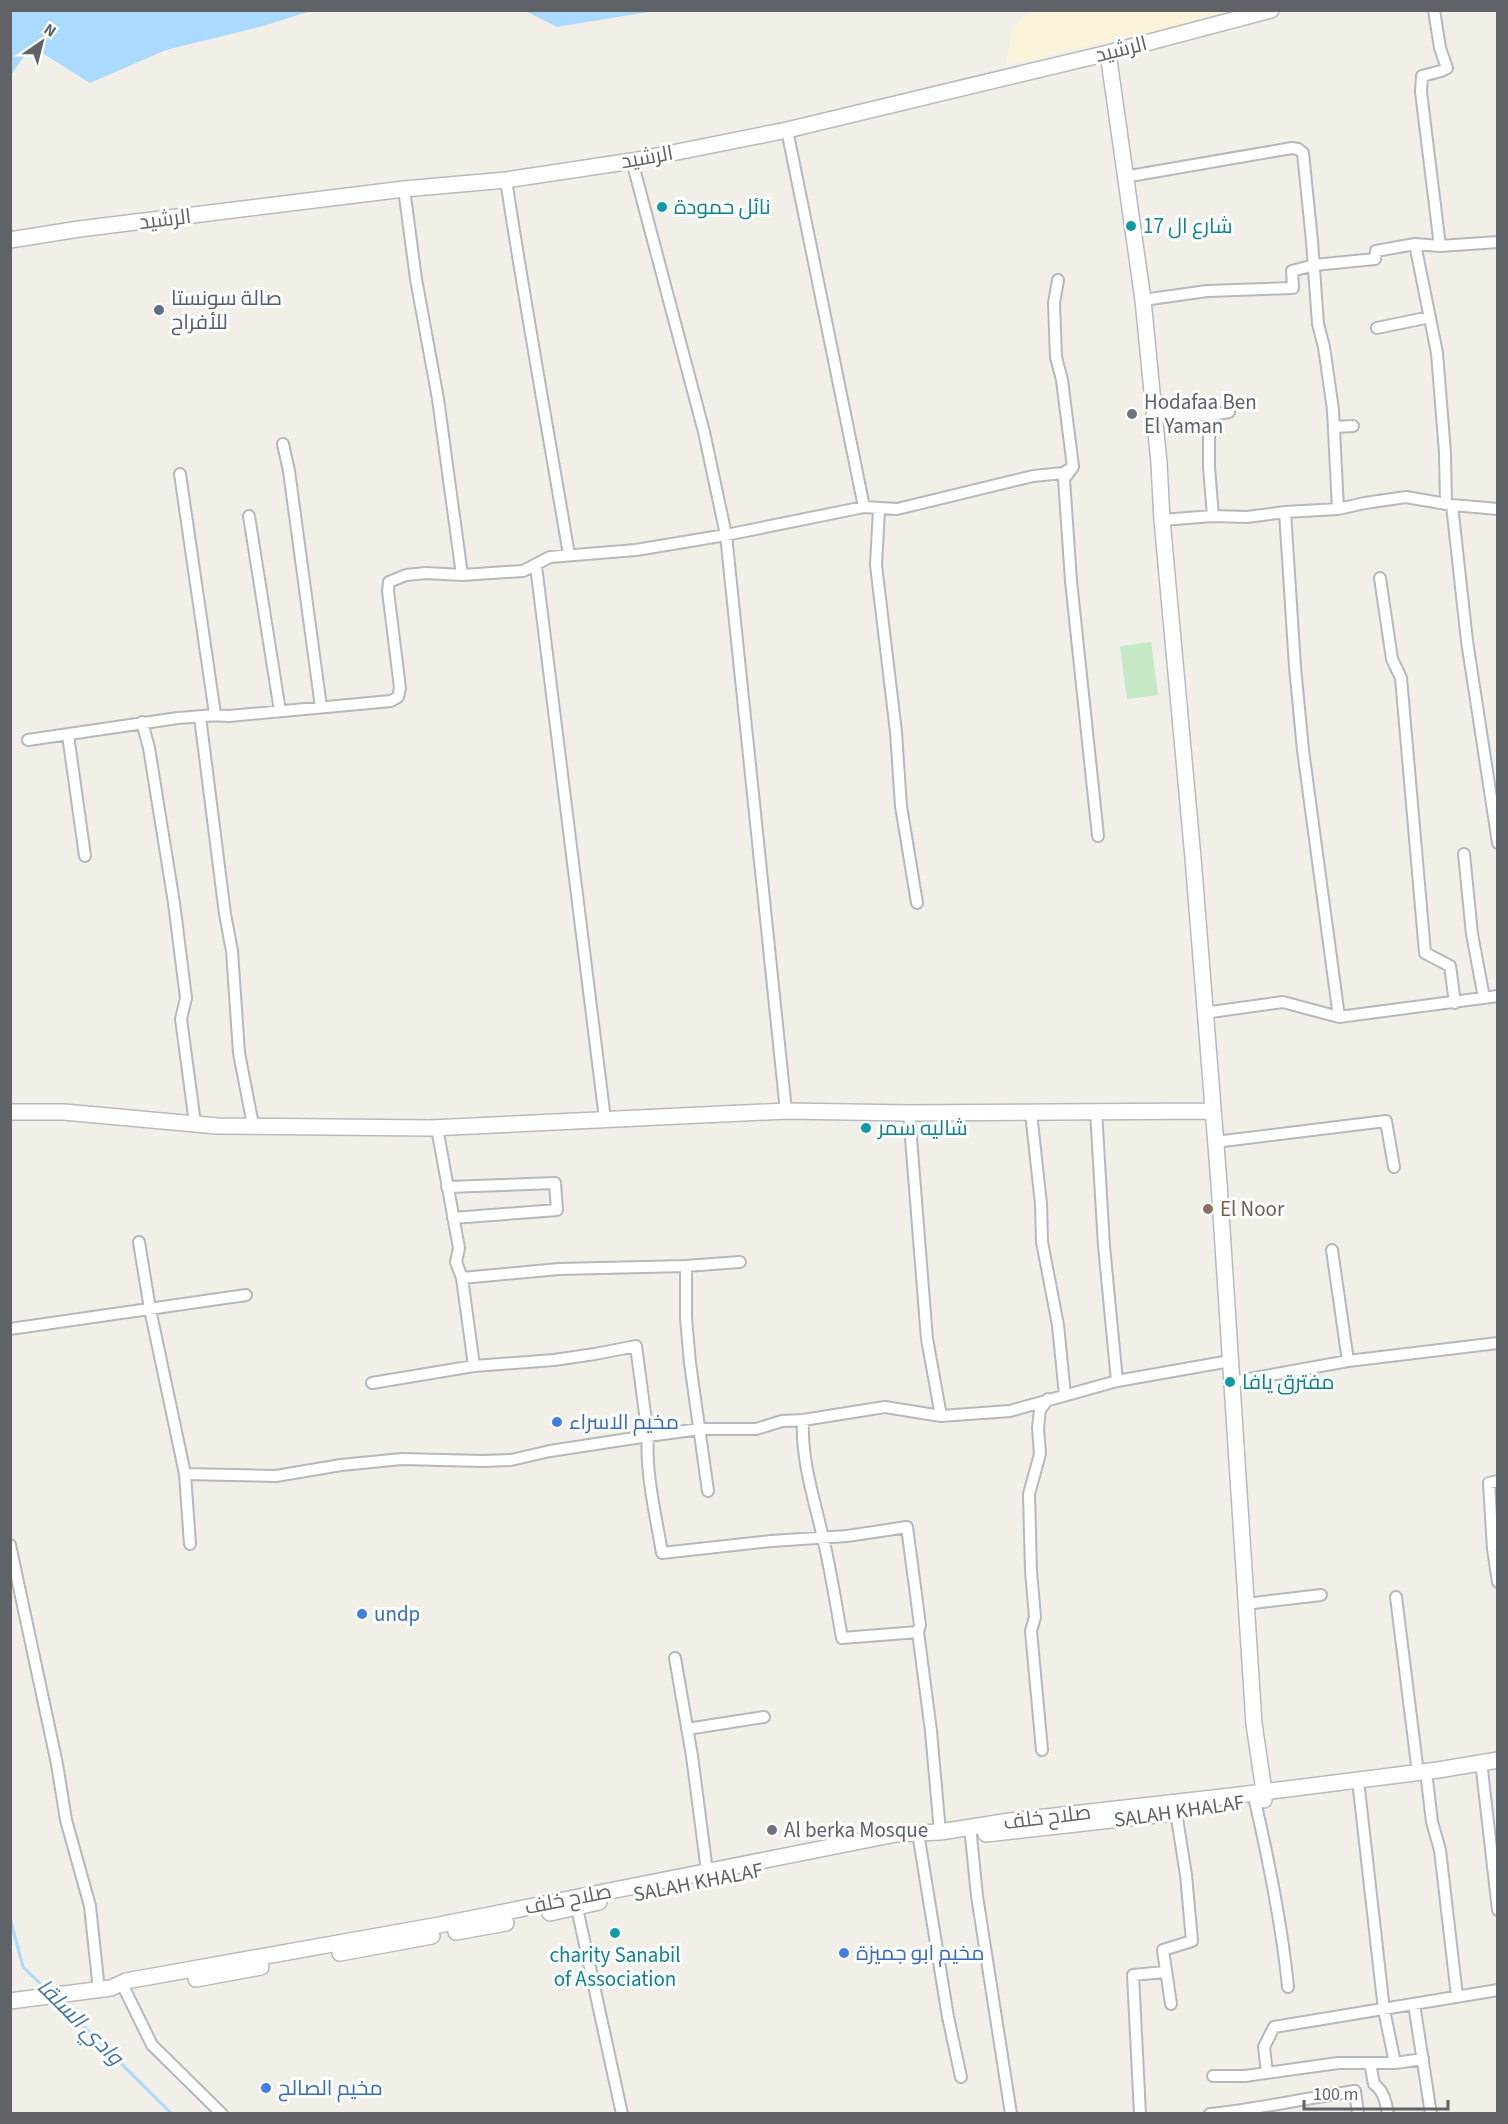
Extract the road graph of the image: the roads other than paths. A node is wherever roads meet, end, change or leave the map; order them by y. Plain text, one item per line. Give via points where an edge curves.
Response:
1 (1271, 10) edge
2 (1434, 10) edge
3 (1108, 53) junction
4 (787, 130) junction
5 (632, 161) junction
6 (1124, 177) junction
7 (506, 180) junction
8 (404, 189) junction
9 (10, 240) edge
10 (1497, 242) edge
11 (1415, 244) junction
12 (1440, 246) junction
13 (1314, 265) junction
14 (1058, 280) dead end
15 (1143, 300) junction
16 (1430, 317) junction
17 (1377, 328) dead end
18 (1229, 412) dead end
19 (1154, 415) junction
20 (1209, 415) junction
21 (1353, 426) dead end
22 (1334, 427) junction
23 (283, 444) dead end
24 (1073, 467) junction
25 (180, 474) dead end
26 (1449, 504) junction
27 (864, 507) junction
28 (879, 509) junction
29 (1338, 509) junction
30 (1497, 509) edge
31 (1285, 512) junction
32 (249, 516) dead end
33 (1213, 516) junction
34 (1162, 520) junction
35 (726, 535) junction
36 (568, 555) junction
37 (537, 566) junction
38 (462, 575) junction
39 (1380, 578) dead end
40 (321, 707) junction
41 (280, 711) junction
42 (215, 714) junction
43 (200, 717) junction
44 (142, 722) junction
45 (68, 735) junction
46 (28, 740) dead end
47 (1098, 836) dead end
48 (1497, 843) edge
49 (1464, 854) dead end
50 (85, 856) dead end
51 (917, 903) dead end
52 (1497, 996) edge
53 (1484, 998) junction
54 (1455, 1003) junction
55 (1211, 1012) dead end
56 (1339, 1017) junction
57 (786, 1111) junction
58 (1096, 1111) junction
59 (1212, 1111) junction
60 (10, 1112) edge
61 (909, 1113) junction
62 (1031, 1113) junction
63 (605, 1119) junction
64 (195, 1123) junction
65 (253, 1125) junction
66 (437, 1128) junction
67 (1215, 1142) junction
68 (1394, 1167) dead end
69 (447, 1187) junction
70 (453, 1218) junction
71 (139, 1242) dead end
72 (1332, 1250) dead end
73 (740, 1262) dead end
74 (686, 1266) junction
75 (462, 1278) junction
76 (246, 1294) dead end
77 (150, 1309) junction
78 (10, 1329) edge
79 (1497, 1343) edge
80 (1230, 1361) junction
81 (1348, 1361) junction
82 (474, 1366) junction
83 (1117, 1381) junction
84 (1232, 1382) junction
85 (372, 1383) dead end
86 (1065, 1395) junction
87 (1048, 1399) junction
88 (941, 1416) junction
89 (803, 1420) junction
90 (700, 1430) junction
91 (648, 1436) junction
92 (185, 1474) junction
93 (1497, 1481) edge
94 (708, 1491) dead end
95 (823, 1538) junction
96 (189, 1544) dead end
97 (10, 1545) edge
98 (1497, 1582) edge
99 (1321, 1595) dead end
100 (1396, 1597) dead end
101 (1245, 1604) junction
102 (918, 1632) junction
103 (675, 1658) dead end
104 (764, 1717) dead end
105 (687, 1730) junction
106 (1042, 1750) dead end
107 (1497, 1760) edge
108 (1497, 1767) edge
109 (1482, 1770) junction
110 (1423, 1776) junction
111 (1359, 1789) junction
112 (1261, 1798) junction
113 (1176, 1812) junction
114 (940, 1832) junction
115 (971, 1836) junction
116 (918, 1839) junction
117 (707, 1871) junction
118 (577, 1908) junction
119 (1497, 1910) edge
120 (1165, 1972) junction
121 (1288, 1987) dead end
122 (111, 1990) junction
123 (1497, 1990) edge
124 (1457, 1996) junction
125 (10, 2001) edge
126 (1171, 2004) dead end
127 (1414, 2004) junction
128 (1384, 2010) junction
129 (1423, 2059) junction
130 (1370, 2063) junction
131 (1395, 2063) junction
132 (1267, 2073) junction
133 (1213, 2076) dead end
134 (961, 2077) dead end
135 (222, 2114) edge
136 (622, 2114) edge
137 (1011, 2114) edge
138 (1140, 2114) edge
139 (1210, 2114) edge
140 (1358, 2114) edge
141 (1388, 2114) edge
142 (1431, 2114) edge

1 - 3 main road, الرشيد
2 - 12 street via 1447,68 1422,76 1421,92
3 - 4 main road, الرشيد
3 - 6 main road
4 - 5 main road, الرشيد
4 - 27 street
5 - 7 main road, الرشيد
5 - 35 street via 704,432
6 - 13 street via 1298,149 1305,163
6 - 15 main road
7 - 8 main road, الرشيد
7 - 36 street
8 - 9 main road, الرشيد
8 - 38 street
10 - 12 street
11 - 12 street
11 - 13 street via 1376,251 1375,260
11 - 16 street
13 - 15 street via 1292,271 1293,288 1207,291
13 - 22 street via 1318,324
14 - 24 street via 1054,303 1056,357
15 - 19 main road
16 - 17 street
16 - 26 street via 1437,353
18 - 20 street
19 - 20 street
19 - 34 main road
20 - 33 street
21 - 22 street
22 - 29 street
23 - 40 street
24 - 28 street via 1063,473 1033,476 897,509
24 - 47 street via 1064,479
25 - 42 street
26 - 29 street via 1406,497
26 - 30 street
26 - 48 street
27 - 28 street
27 - 35 street
28 - 51 street via 876,565 901,806
29 - 31 street
31 - 33 street
31 - 56 street via 1303,750
32 - 41 street
33 - 34 street
34 - 59 main road
35 - 36 street via 636,550
35 - 57 street
36 - 37 street via 550,557
37 - 38 street via 523,571
37 - 63 street
38 - 40 street via 426,573 388,582 398,697 391,701
39 - 54 street via 1392,659 1401,678 1425,953 1450,966
40 - 41 street
41 - 42 street
42 - 43 street
43 - 44 street
43 - 65 street via 232,951 239,1053
44 - 45 street
44 - 64 street via 174,903 186,998 181,1018
45 - 46 street
45 - 50 street
49 - 53 street via 1472,934
52 - 53 street
53 - 54 street
54 - 56 street
55 - 56 street via 1283,1002
57 - 61 main road
57 - 63 main road
58 - 59 main road
58 - 62 main road
58 - 83 street
59 - 67 main road
60 - 64 main road via 64,1112
61 - 62 main road
61 - 88 street via 927,1339
62 - 86 street via 1042,1242 1058,1325
63 - 66 main road
64 - 65 main road
65 - 66 main road
66 - 69 street
67 - 68 street via 1386,1121
67 - 80 main road
69 - 70 street
69 - 70 street via 555,1183 557,1210
70 - 75 street via 459,1248 456,1262
71 - 77 street
72 - 81 street
73 - 74 street
74 - 75 street via 559,1269
74 - 90 street via 686,1318
75 - 82 street
76 - 77 street
77 - 78 street
77 - 92 street
79 - 81 street
80 - 83 street
80 - 84 main road
81 - 84 street
82 - 85 street
82 - 91 street via 554,1360 636,1346
83 - 86 street
84 - 101 main road
86 - 87 street
87 - 88 street via 1010,1411
87 - 106 street via 1040,1410 1040,1454 1029,1494 1035,1617 1031,1631
88 - 89 street via 885,1407
89 - 90 street via 756,1429
89 - 95 street via 802,1444
90 - 91 street
90 - 94 street
91 - 92 street via 511,1460 402,1459 276,1476
91 - 95 street via 662,1553
92 - 96 street
93 - 98 street via 1490,1483
95 - 102 street via 842,1638
95 - 102 street via 907,1527
97 - 122 street via 66,1820
99 - 101 street
100 - 110 street
101 - 112 main road
102 - 114 street via 932,1731
103 - 105 street
104 - 105 street
105 - 117 street
107 - 110 main road, صلاح خلف
108 - 109 main road, SALAH KHALAF
109 - 110 main road, SALAH KHALAF
109 - 119 street
110 - 111 main road, SALAH KHALAF
110 - 112 main road, صلاح خلف
110 - 124 street via 1440,1850
111 - 112 main road, SALAH KHALAF
111 - 128 street
112 - 113 main road, SALAH KHALAF
112 - 114 main road, صلاح خلف via 1033,1818
112 - 121 street
113 - 115 main road, SALAH KHALAF
113 - 120 street via 1192,1941 1163,1950
114 - 117 main road, صلاح خلف via 896,1834
115 - 116 main road, SALAH KHALAF
115 - 137 street
116 - 118 main road, SALAH KHALAF
116 - 134 street
117 - 122 main road, صلاح خلف via 439,1925 126,1981
118 - 122 main road, صلاح خلف via 398,1943
118 - 136 street
120 - 126 street
120 - 138 street via 1133,1975
122 - 125 main road
122 - 135 street via 153,2045
123 - 124 street
124 - 127 street
127 - 128 street
127 - 129 street
128 - 131 street
128 - 132 street via 1274,2027 1264,2047
129 - 131 street
129 - 142 street
130 - 131 street
130 - 132 street via 1338,2063
130 - 141 street via 1374,2085 1385,2099
132 - 133 street
139 - 140 street via 1355,2091

